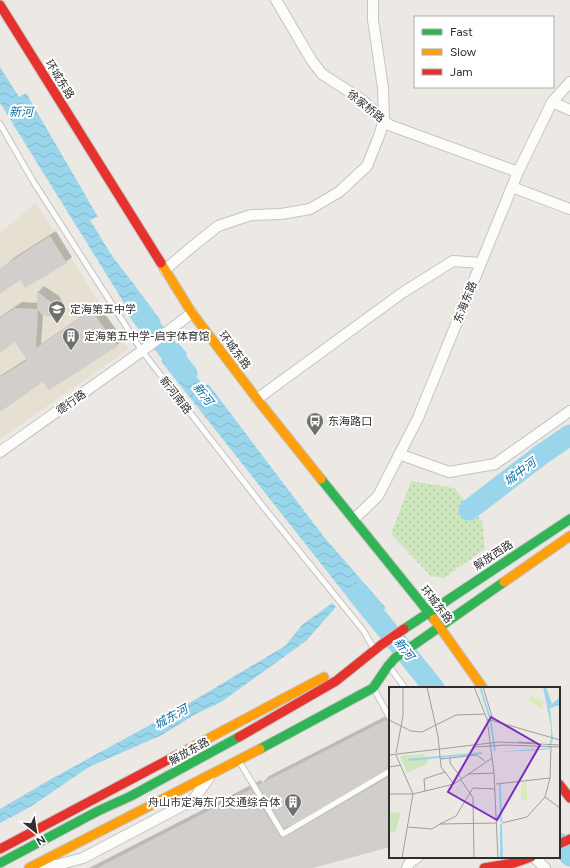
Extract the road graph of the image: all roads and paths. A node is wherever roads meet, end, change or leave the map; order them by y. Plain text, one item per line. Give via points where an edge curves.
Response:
1 (276, 0) edge
2 (373, 0) edge
3 (0, 5) edge
4 (570, 82) edge
5 (552, 102) junction
6 (570, 110) edge
7 (384, 120) junction
8 (0, 124) edge
9 (518, 172) junction
10 (512, 187) junction
11 (570, 209) edge
12 (481, 263) junction
13 (165, 270) junction
14 (192, 313) junction
15 (142, 351) junction
16 (257, 399) junction
17 (570, 411) edge
18 (0, 452) edge
19 (399, 454) junction
20 (354, 519) junction
21 (570, 519) edge
22 (570, 536) edge
23 (429, 612) junction
24 (440, 626) junction
25 (378, 648) junction
26 (388, 666) junction
27 (404, 687) edge
28 (482, 687) edge
29 (373, 688) junction
30 (389, 716) edge
31 (239, 760) junction
32 (208, 765) junction
33 (389, 772) edge
34 (560, 785) edge
35 (570, 798) edge
36 (570, 839) edge
37 (560, 844) edge
38 (0, 849) edge
39 (416, 858) edge
40 (530, 858) edge
41 (534, 858) edge
42 (0, 863) edge
43 (32, 866) edge
44 (408, 868) edge
45 (484, 868) edge
46 (545, 868) edge

1 - 7 street, 徐家桥路 via 322,74 362,100
2 - 7 street
3 - 13 street, 环城东路
4 - 5 street, 东海东路
5 - 6 street
5 - 9 street, 东海东路
7 - 9 street, 徐家桥路 via 389,125
7 - 13 street via 367,166 339,192 310,209 281,214 251,215 218,226
8 - 15 lane, 新河南路 via 33,181
9 - 10 street, 东海东路
10 - 11 street
10 - 12 street, 东海东路
12 - 16 street via 453,260 402,293
12 - 19 street, 东海东路 via 418,418
13 - 14 street, 环城东路
14 - 15 street, 德行路
14 - 16 street, 环城东路
15 - 18 street, 德行路
15 - 25 lane, 新河南路
16 - 20 street, 环城东路
17 - 19 street via 495,464 449,472
19 - 20 street, 东海东路 via 378,496
20 - 23 street, 环城东路
21 - 23 street, 解放西路
22 - 24 street
23 - 24 street, 环城东路
23 - 25 street, 解放西路
24 - 26 street via 395,658
24 - 28 street, 环城东路
25 - 32 street, 解放东路 via 336,681
25 - 38 street
26 - 27 lane
26 - 29 street
29 - 30 lane
29 - 31 street
31 - 32 street
31 - 33 lane via 282,834
32 - 42 street, 解放东路 via 98,811
32 - 43 street
32 - 43 street via 193,800 83,858 57,865
34 - 35 street
36 - 37 street
39 - 44 street via 410,862
40 - 45 street
41 - 46 street

